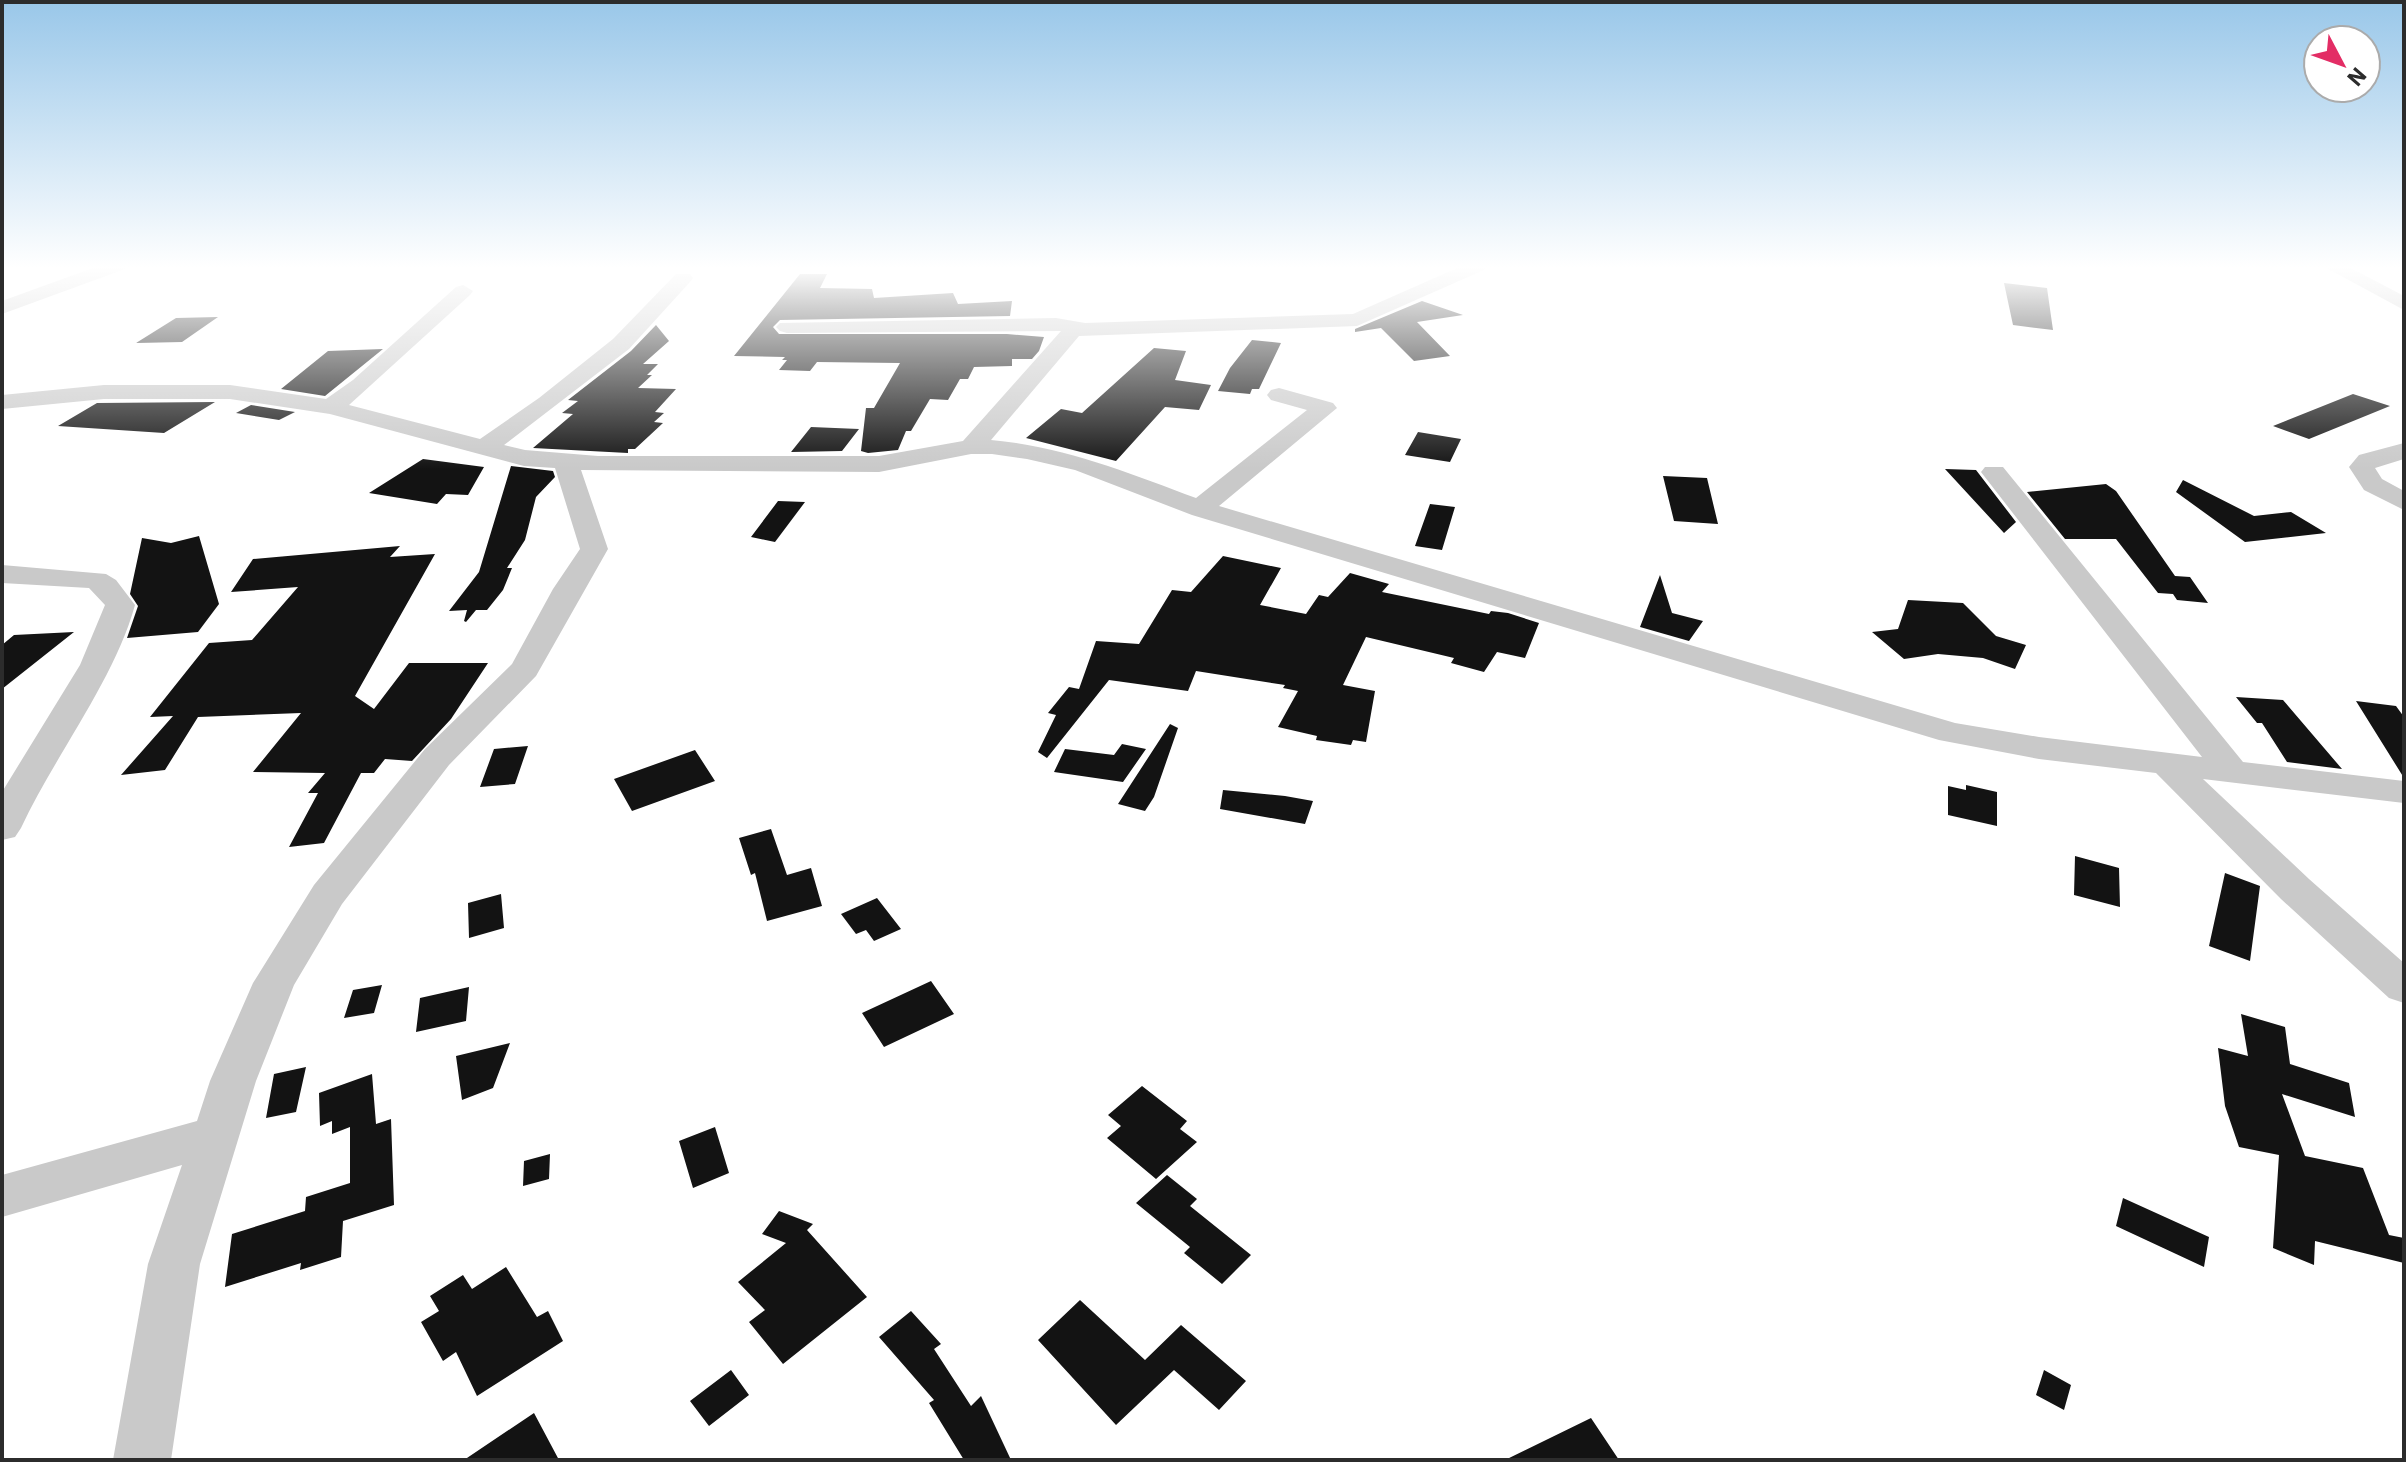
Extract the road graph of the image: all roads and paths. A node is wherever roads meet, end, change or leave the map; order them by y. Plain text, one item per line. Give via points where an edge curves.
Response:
1 (417, 333) edge
2 (631, 333) edge
3 (1070, 333) edge
4 (1279, 395) dead end
5 (2, 402) edge
6 (331, 407) junction
7 (971, 447) junction
8 (483, 448) junction
9 (2404, 451) edge
10 (565, 461) junction
11 (1994, 472) dead end
12 (2404, 502) edge
13 (1200, 508) junction
14 (2, 574) edge
15 (2166, 763) junction
16 (2231, 770) junction
17 (2404, 792) edge
18 (2, 828) edge
19 (2404, 987) edge
20 (215, 1136) junction
21 (2, 1196) edge
22 (142, 1460) edge

1 - 6 street
2 - 8 street
3 - 7 street
4 - 13 street via 1325,408
5 - 6 street via 163,389 230,392
6 - 8 street
7 - 10 street via 879,464
7 - 13 street via 1027,451 1084,465
8 - 10 street
9 - 12 street via 2368,460 2362,467 2373,484
10 - 20 street via 594,549 525,669 437,757 328,895 274,983
11 - 16 street
13 - 15 street via 1951,733
14 - 18 street via 96,580 120,605 95,666
15 - 16 street
15 - 19 street
16 - 17 street
20 - 21 street
20 - 22 street via 174,1264

